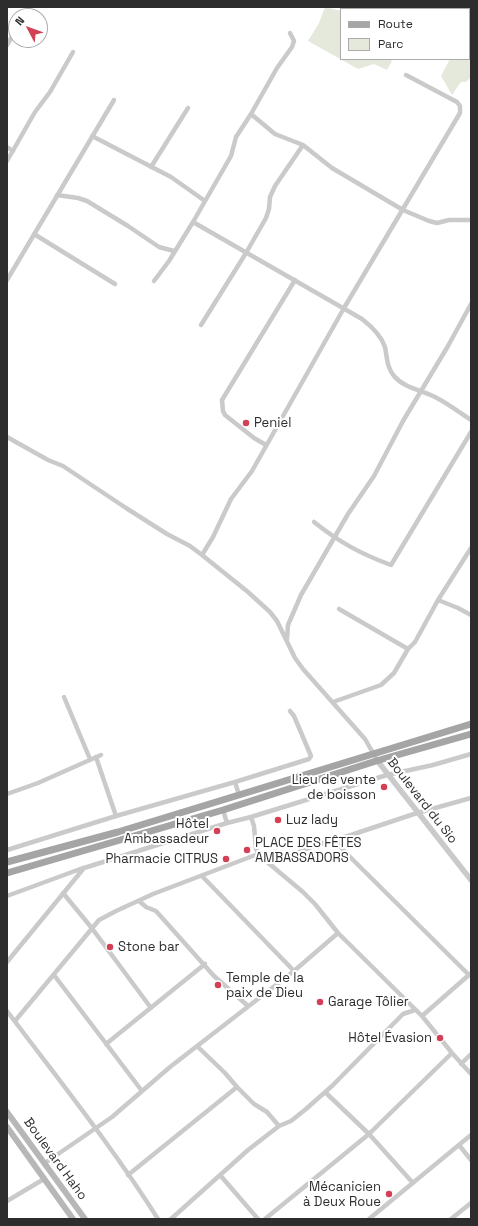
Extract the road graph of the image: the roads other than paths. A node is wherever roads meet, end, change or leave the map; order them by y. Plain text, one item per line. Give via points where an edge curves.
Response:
1 (290, 33) dead end
2 (73, 52) dead end
3 (406, 75) dead end
4 (114, 100) dead end
5 (188, 108) dead end
6 (251, 114) junction
7 (92, 136) junction
8 (303, 145) junction
9 (7, 147) edge
10 (13, 151) junction
11 (7, 161) edge
12 (151, 167) junction
13 (57, 195) junction
14 (205, 201) junction
15 (403, 210) junction
16 (471, 220) edge
17 (193, 222) junction
18 (34, 234) junction
19 (174, 251) junction
20 (246, 253) junction
21 (7, 280) edge
22 (295, 280) junction
23 (154, 281) dead end
24 (114, 284) dead end
25 (471, 304) edge
26 (344, 308) junction
27 (201, 325) dead end
28 (421, 392) junction
29 (471, 420) edge
30 (471, 432) edge
31 (7, 437) edge
32 (266, 445) junction
33 (314, 522) dead end
34 (335, 539) junction
35 (471, 548) edge
36 (202, 555) junction
37 (438, 600) junction
38 (339, 609) dead end
39 (471, 615) edge
40 (287, 639) junction
41 (408, 649) junction
42 (64, 697) dead end
43 (333, 702) junction
44 (290, 711) dead end
45 (471, 724) edge
46 (471, 734) edge
47 (373, 753) junction
48 (471, 754) edge
49 (90, 759) junction
50 (376, 761) junction
51 (387, 775) junction
52 (235, 782) junction
53 (7, 794) edge
54 (239, 795) junction
55 (471, 798) edge
56 (223, 810) junction
57 (417, 813) junction
58 (116, 816) junction
59 (251, 817) junction
60 (227, 823) junction
61 (336, 840) junction
62 (7, 850) edge
63 (258, 854) junction
64 (7, 862) edge
65 (269, 864) junction
66 (84, 868) junction
67 (7, 873) edge
68 (202, 876) junction
69 (471, 880) edge
70 (63, 893) junction
71 (7, 896) edge
72 (138, 901) junction
73 (91, 928) junction
74 (338, 933) junction
75 (7, 962) edge
76 (205, 964) junction
77 (294, 971) junction
78 (470, 974) edge
79 (54, 975) junction
80 (248, 1006) junction
81 (151, 1008) junction
82 (415, 1010) junction
83 (7, 1011) edge
84 (422, 1016) junction
85 (14, 1021) junction
86 (106, 1044) junction
87 (198, 1046) junction
88 (452, 1053) junction
89 (471, 1054) edge
90 (461, 1064) junction
91 (471, 1074) edge
92 (237, 1087) junction
93 (142, 1091) junction
94 (325, 1092) junction
95 (7, 1112) edge
96 (279, 1126) junction
97 (96, 1129) junction
98 (8, 1130) edge
99 (369, 1134) junction
100 (471, 1135) edge
101 (459, 1145) junction
102 (471, 1160) edge
103 (45, 1163) junction
104 (128, 1175) junction
105 (220, 1175) junction
106 (44, 1179) junction
107 (413, 1182) junction
108 (7, 1201) edge
109 (471, 1203) edge
110 (371, 1218) edge
111 (73, 1219) edge
112 (85, 1219) edge
113 (158, 1219) edge
114 (171, 1219) edge
115 (258, 1219) edge
116 (265, 1219) edge
117 (451, 1219) edge

1 - 6 street via 294,41 292,47
2 - 10 street
3 - 15 street via 457,102 460,113
4 - 7 street
5 - 12 street
6 - 8 street via 275,134
6 - 14 street via 236,137 231,156
7 - 12 street
7 - 13 street
8 - 15 street via 332,168
8 - 20 street via 275,186 266,218
9 - 10 street
10 - 11 street
12 - 14 street via 171,177
13 - 18 street
13 - 19 street via 87,201 159,247
14 - 17 street
15 - 16 street via 433,222
15 - 26 street
17 - 19 street
17 - 20 street
18 - 21 street
18 - 24 street
19 - 23 street
20 - 22 street
20 - 27 street
22 - 26 street
22 - 32 street via 222,400 225,415
25 - 28 street
26 - 28 street via 362,319 380,336 394,377
26 - 32 street
28 - 29 street via 435,397
28 - 34 street
30 - 34 street via 391,565 360,553
31 - 36 street via 63,466
32 - 36 street via 252,471 231,499
33 - 34 street
34 - 40 street via 298,601 288,625
35 - 37 street
36 - 40 street via 270,612
37 - 39 street
37 - 41 street via 415,642
38 - 41 street
40 - 43 street via 303,669
41 - 43 street via 394,673 385,682
42 - 49 street
43 - 47 street via 365,739
44 - 52 street via 310,758
45 - 47 main road
46 - 50 main road
47 - 50 street, Boulevard du Sio
47 - 54 main road
48 - 51 street
49 - 53 street
49 - 58 street via 98,756
50 - 51 street, Boulevard du Sio
50 - 56 main road
51 - 57 street, Boulevard du Sio
51 - 59 street
52 - 54 street
52 - 58 street
54 - 64 main road
55 - 57 street
56 - 60 street
56 - 67 main road
57 - 61 street
57 - 69 street, Boulevard du Sio
58 - 62 street
59 - 60 street
59 - 63 street
60 - 66 street
61 - 65 street
61 - 78 street via 343,850
63 - 65 street
63 - 68 street
65 - 74 street via 303,892
66 - 70 street
66 - 71 street
68 - 72 street
68 - 77 street
70 - 73 street
70 - 75 street
72 - 73 street via 99,920
72 - 76 street via 156,911
73 - 79 street
73 - 81 street
74 - 77 street
74 - 82 street
76 - 80 street via 214,976
76 - 81 street
77 - 80 street
78 - 84 street
79 - 85 street
79 - 86 street
80 - 87 street
81 - 86 street
82 - 84 street
82 - 94 street via 403,1014 396,1020
83 - 85 street
84 - 88 street
85 - 97 street
86 - 93 street
87 - 92 street
87 - 93 street
88 - 90 street
88 - 99 street
89 - 90 street
90 - 91 street
92 - 96 street via 254,1104 267,1112
92 - 104 street
93 - 97 street
94 - 96 street via 291,1121
94 - 99 street
95 - 103 main road, Boulevard Haho
96 - 105 street
97 - 103 street
97 - 104 street
98 - 106 main road, Boulevard Haho
99 - 107 street
99 - 116 street
100 - 101 street
101 - 102 street
101 - 107 street
103 - 112 main road, Boulevard Haho
104 - 113 street
105 - 114 street
105 - 115 street
106 - 108 street
106 - 111 main road, Boulevard Haho
107 - 110 street
109 - 117 street

